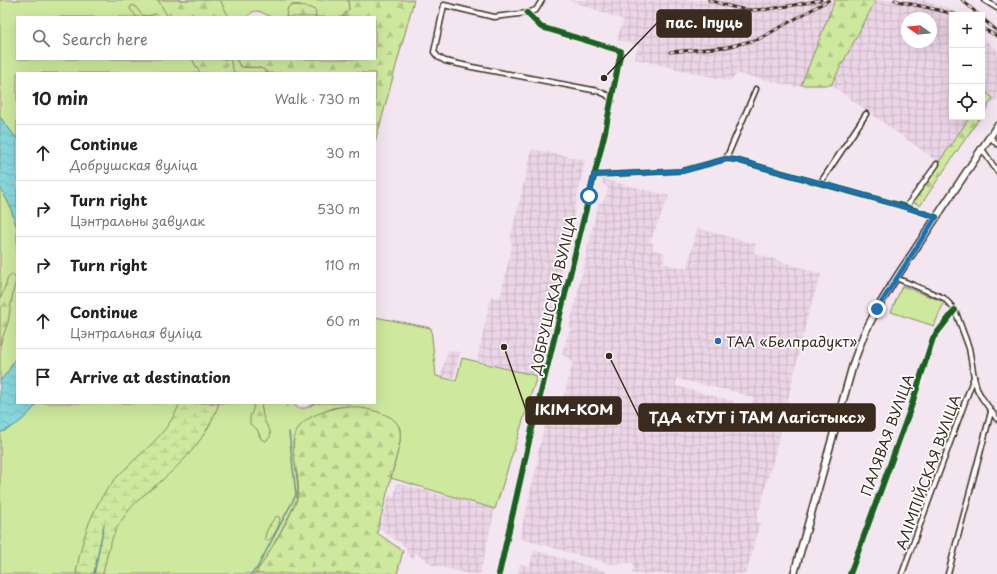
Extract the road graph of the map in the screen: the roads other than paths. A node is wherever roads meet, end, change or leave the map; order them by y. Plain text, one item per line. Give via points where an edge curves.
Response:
1 (445, 0) edge
2 (542, 0) edge
3 (984, 0) edge
4 (444, 5) junction
5 (997, 8) edge
6 (527, 13) junction
7 (756, 89) dead end
8 (612, 101) junction
9 (866, 114) dead end
10 (997, 126) edge
11 (990, 137) junction
12 (997, 144) edge
13 (982, 149) junction
14 (726, 159) junction
15 (937, 164) dead end
16 (997, 171) edge
17 (594, 175) junction
18 (821, 182) junction
19 (906, 207) junction
20 (936, 217) junction
21 (896, 278) junction
22 (955, 310) junction
23 (974, 377) junction
24 (991, 412) junction
25 (997, 419) edge
26 (499, 574) edge
27 (794, 574) edge
28 (850, 574) edge
29 (902, 574) edge
30 (948, 574) edge

1 - 4 street
2 - 6 street via 536,10
3 - 5 street
4 - 6 street via 494,17
4 - 8 street via 434,52 441,59 598,91
6 - 8 street, ДОБРУШСКАЯ ВУЛІЦА via 542,27 621,51
7 - 14 street
8 - 17 street, ДОБРУШСКАЯ ВУЛІЦА
9 - 18 street
10 - 11 main road
11 - 12 street
11 - 13 main road
13 - 16 street
13 - 20 main road
14 - 17 street via 682,171
14 - 18 street
15 - 19 street
17 - 26 street, ДОБРУШСКАЯ ВУЛІЦА
18 - 19 street
19 - 20 street
20 - 21 main road
21 - 22 street via 944,298
21 - 27 main road via 864,334 854,362
22 - 23 street via 969,348
22 - 28 street, ПАЛЯВАЯ ВУЛІЦА via 933,338 910,410
23 - 24 street
23 - 29 street, АЛІМПІЙСКАЯ ВУЛІЦА
24 - 25 street
24 - 30 street

